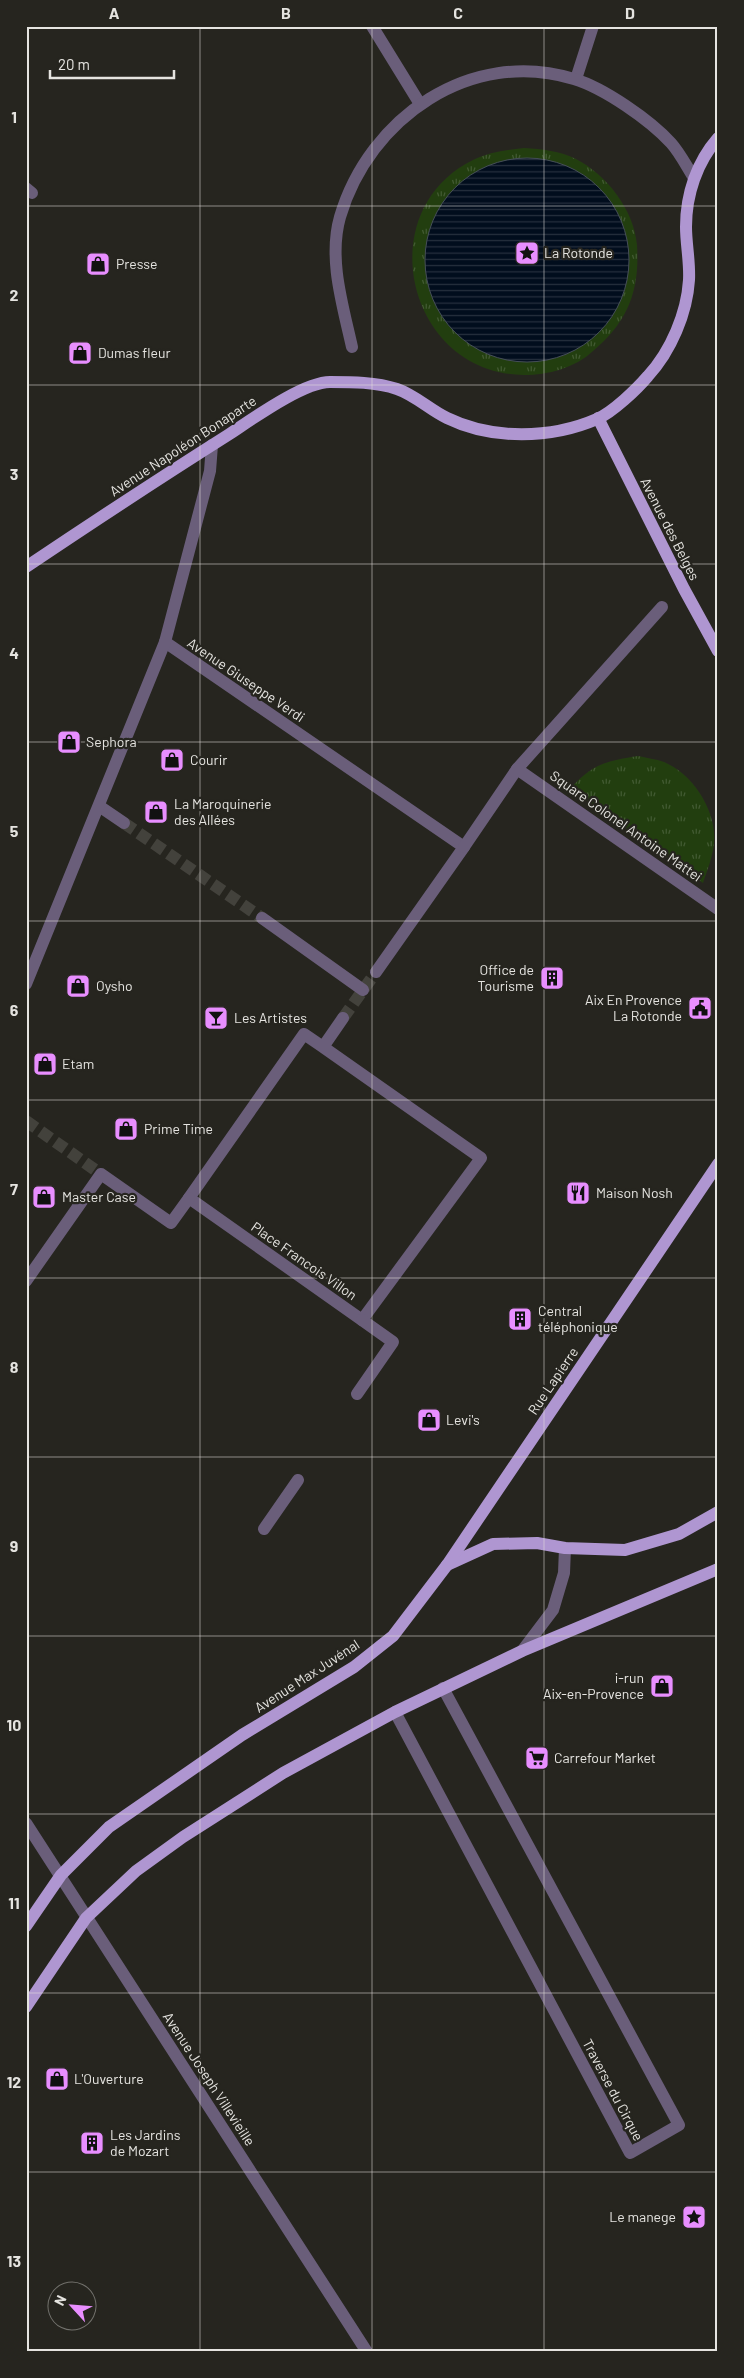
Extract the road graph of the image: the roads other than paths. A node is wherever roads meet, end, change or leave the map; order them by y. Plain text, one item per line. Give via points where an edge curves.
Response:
1 (372, 26) edge
2 (593, 26) edge
3 (576, 79) junction
4 (420, 104) junction
5 (718, 138) edge
6 (694, 178) junction
7 (352, 347) dead end
8 (598, 418) junction
9 (212, 445) junction
10 (26, 567) edge
11 (662, 607) dead end
12 (165, 642) junction
13 (718, 652) edge
14 (517, 768) junction
15 (99, 806) junction
16 (124, 823) tunnel mouth
17 (464, 847) junction
18 (718, 909) edge
19 (262, 918) tunnel mouth
20 (376, 972) tunnel mouth
21 (26, 984) edge
22 (363, 990) dead end
23 (343, 1018) tunnel mouth
24 (323, 1047) junction
25 (718, 1164) edge
26 (189, 1198) junction
27 (26, 1280) edge
28 (362, 1320) junction
29 (357, 1394) dead end
30 (298, 1480) dead end
31 (718, 1512) edge
32 (264, 1529) dead end
33 (565, 1548) junction
34 (447, 1565) junction
35 (718, 1569) edge
36 (522, 1651) junction
37 (443, 1688) junction
38 (395, 1712) junction
39 (26, 1823) edge
40 (62, 1875) junction
41 (86, 1918) junction
42 (26, 1926) edge
43 (26, 2007) edge
44 (367, 2352) edge

1 - 4 street
2 - 3 street
3 - 4 street via 548,72 508,72 470,79
3 - 6 street via 621,102 661,133
4 - 7 street via 374,146 359,171 340,218 336,270
5 - 6 main road via 704,155
6 - 8 main road via 686,226 689,281 676,331 660,362 648,376
8 - 9 main road, Avenue Napoléon Bonaparte via 540,434 487,432 447,418 398,389 368,383 326,382 296,394
8 - 13 main road, Avenue des Belges
9 - 10 main road, Avenue Napoléon Bonaparte
9 - 12 street via 210,471
11 - 14 street
12 - 15 street, Avenue Giuseppe Verdi
12 - 17 street, Avenue Giuseppe Verdi
14 - 17 street
14 - 18 street, Square Colonel Antoine Mattei
15 - 16 street
15 - 21 street, Avenue Giuseppe Verdi
17 - 20 street
19 - 22 street
23 - 24 street
24 - 26 street, Place Francois Villon via 304,1034
24 - 28 street, Place Francois Villon via 480,1158
25 - 34 main road, Rue Lapierre
26 - 27 street via 172,1223 101,1174
26 - 28 street, Place Francois Villon
28 - 29 street via 393,1342
30 - 32 street
31 - 33 main road, Avenue Max Juvénal via 679,1534 625,1550
33 - 34 main road, Avenue Max Juvénal via 537,1543 493,1544
33 - 36 street via 564,1574 553,1610
34 - 40 main road, Avenue Max Juvénal via 392,1636 354,1667 242,1735 109,1827
35 - 36 main road
36 - 37 main road
37 - 38 main road
37 - 38 street, Traverse du Cirque via 679,2125 630,2153
38 - 41 main road via 283,1773 183,1837 136,1871
39 - 40 street, Avenue Joseph Villevieille
40 - 41 street, Avenue Joseph Villevieille
40 - 42 main road, Avenue Max Juvénal
41 - 43 main road
41 - 44 street, Avenue Joseph Villevieille

